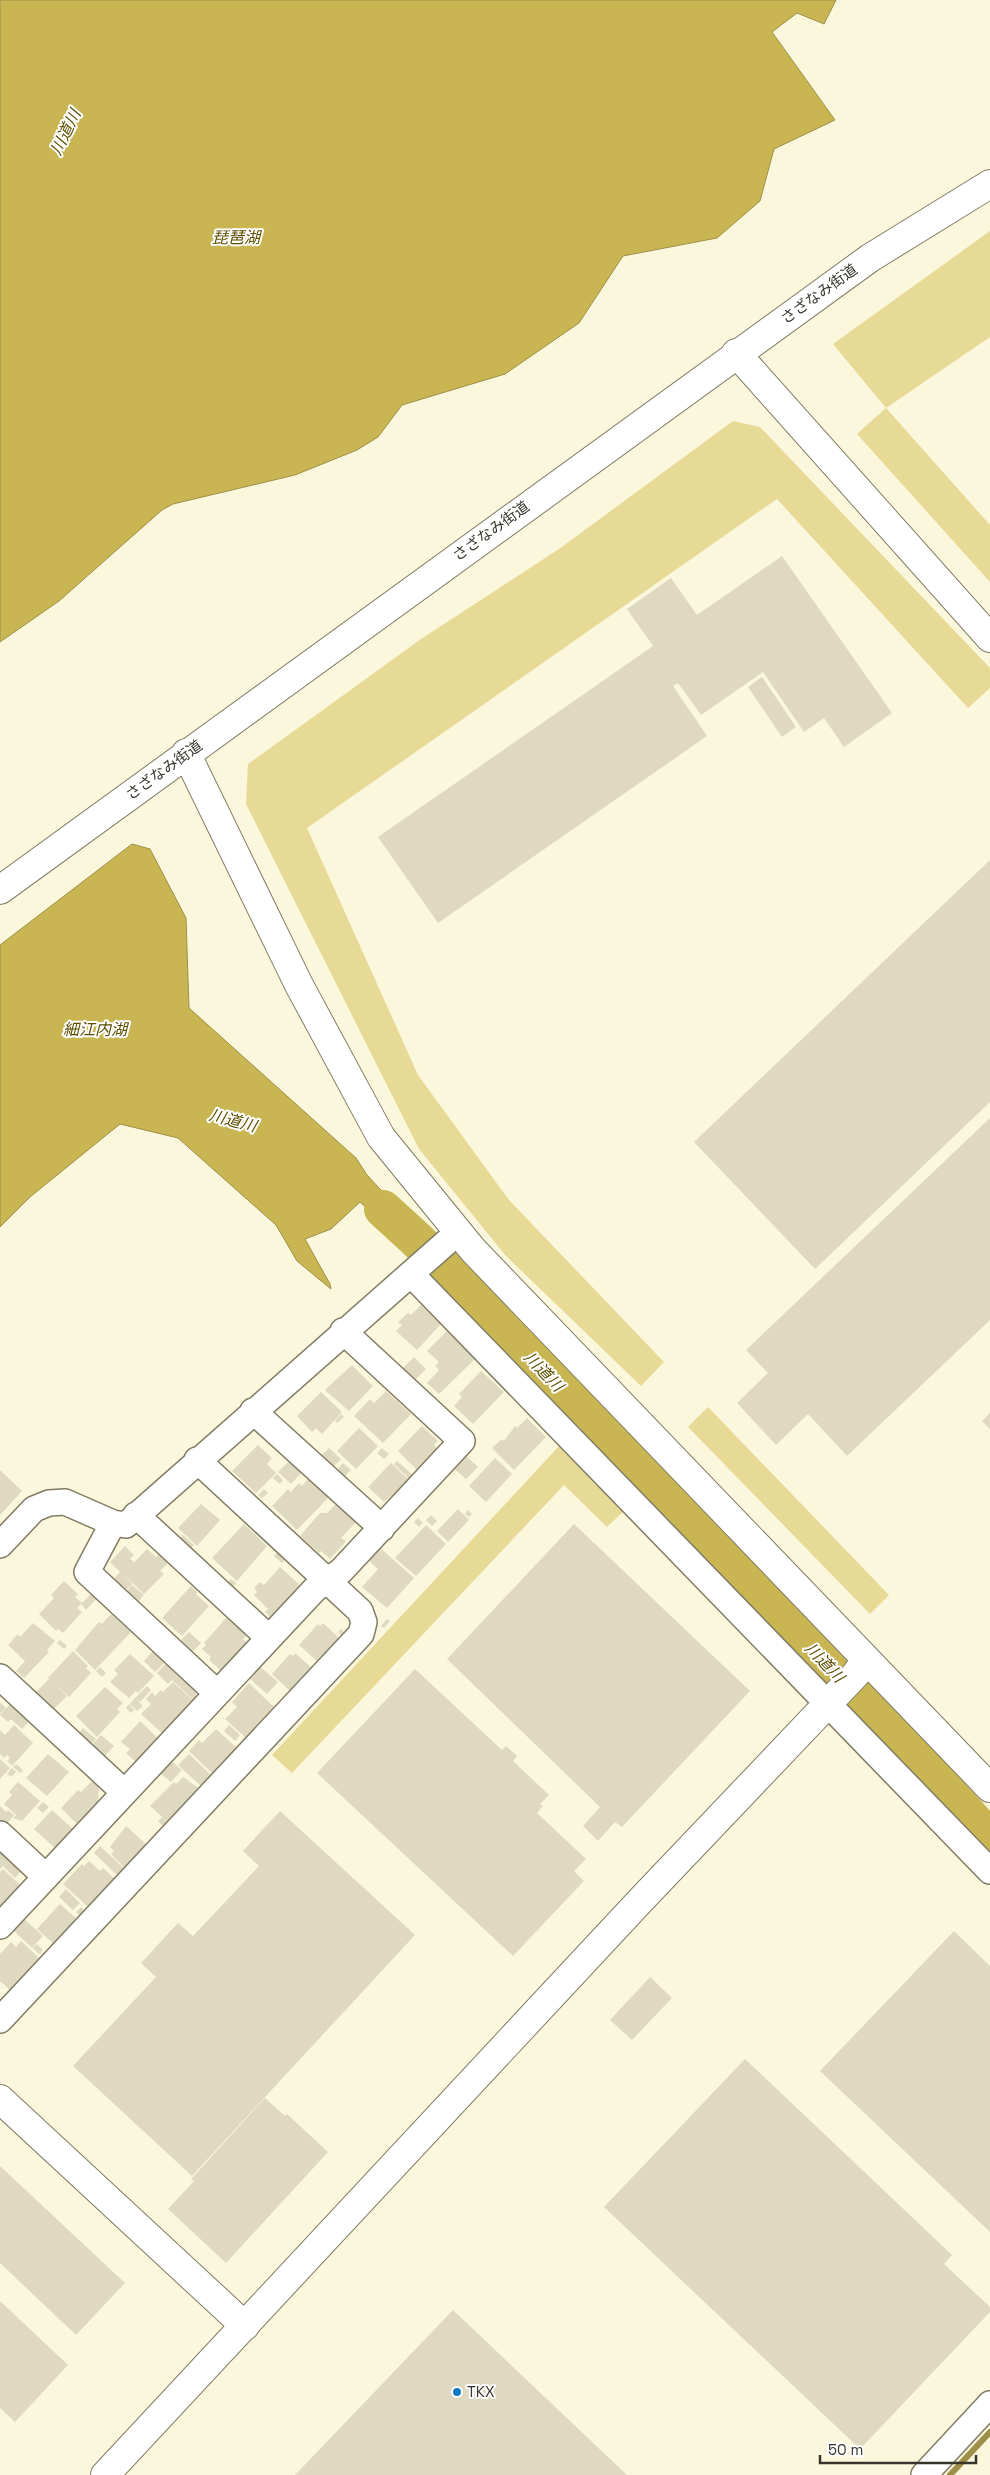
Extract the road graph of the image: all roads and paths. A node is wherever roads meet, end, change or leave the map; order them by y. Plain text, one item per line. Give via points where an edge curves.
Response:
1 (990, 184) edge
2 (736, 354) junction
3 (990, 638) edge
4 (186, 753) junction
5 (0, 890) edge
6 (450, 1239) junction
7 (414, 1271) junction
8 (343, 1330) junction
9 (253, 1411) junction
10 (197, 1460) junction
11 (125, 1519) junction
12 (382, 1528) junction
13 (0, 1545) edge
14 (327, 1580) junction
15 (269, 1638) junction
16 (861, 1667) junction
17 (0, 1677) edge
18 (217, 1693) junction
19 (830, 1701) junction
20 (990, 1788) edge
21 (124, 1792) junction
22 (0, 1834) edge
23 (990, 1871) edge
24 (46, 1876) junction
25 (0, 1926) edge
26 (0, 2020) edge
27 (0, 2099) edge
28 (245, 2326) junction
29 (990, 2404) edge
30 (105, 2475) edge
31 (924, 2475) edge

1 - 2 street, さざなみ街道 via 870,258
2 - 3 street
2 - 4 street, さざなみ街道
4 - 5 street, さざなみ街道
4 - 6 street via 299,985 381,1137
6 - 7 street
6 - 16 street
7 - 8 street
7 - 19 street
8 - 9 street
8 - 12 street via 462,1441
9 - 10 street
9 - 12 street
10 - 11 street
10 - 14 street
11 - 13 street via 65,1502 50,1503 34,1509
11 - 15 street
11 - 18 street via 87,1572
12 - 14 street via 341,1571
14 - 15 street
14 - 26 street via 360,1611 364,1622 361,1634
15 - 18 street
16 - 19 street
16 - 20 street
17 - 21 street
18 - 21 street
19 - 23 street
19 - 28 street
21 - 24 street
22 - 24 street
24 - 25 street
27 - 28 street
28 - 30 street
29 - 31 street

